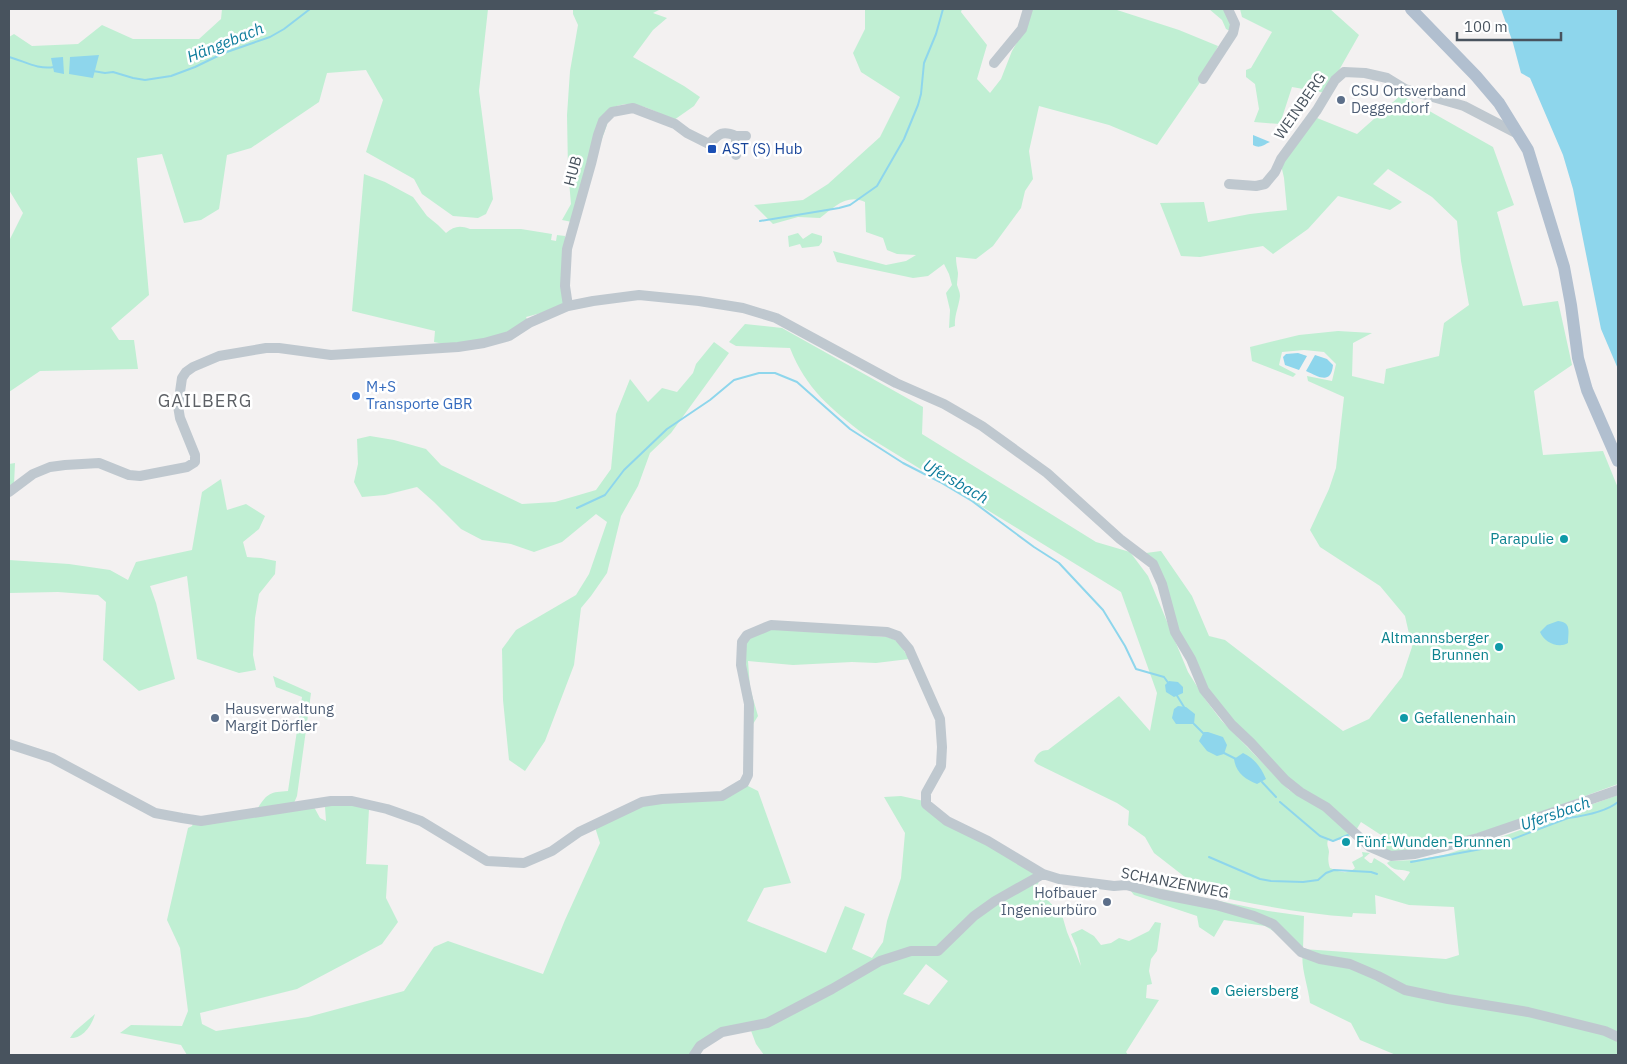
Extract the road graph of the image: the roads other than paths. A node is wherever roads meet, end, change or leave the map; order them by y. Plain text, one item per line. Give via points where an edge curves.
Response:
1 (1028, 9) edge
2 (1228, 9) edge
3 (1411, 9) edge
4 (994, 63) dead end
5 (1203, 79) dead end
6 (1519, 134) junction
7 (736, 155) dead end
8 (1229, 184) dead end
9 (568, 306) junction
10 (1618, 461) edge
11 (9, 492) edge
12 (9, 744) edge
13 (1618, 790) edge
14 (1043, 874) junction
15 (1618, 1037) edge
16 (694, 1055) edge

1 - 4 street via 1022,29
2 - 5 street via 1235,24 1232,33
3 - 6 main road via 1482,83
6 - 8 street, WEINBERG via 1464,106 1405,89 1388,78 1344,72 1335,80 1264,184
6 - 10 main road via 1535,168 1564,267 1578,358 1587,390
7 - 9 street, HUB via 741,136 720,134 709,144 675,124 633,108 612,112 598,135 566,249
9 - 11 street via 529,323 509,336 458,347 331,354 266,348 219,356 193,367 182,378 178,406 195,462 187,467 140,476 99,464 50,467 33,474
9 - 13 street via 639,296 699,300 744,308 776,318 982,426 1047,473 1120,539 1153,564 1175,632 1204,690 1232,725 1285,780 1326,807 1370,847 1391,856 1405,856 1478,838
12 - 14 street, SCHANZENWEG via 52,758 155,814 200,821 331,801 352,801 421,821 487,861 524,863 642,802 722,796 744,783 748,775 750,722 741,665 742,642 747,635 771,625 887,632 898,636 909,648 940,719 941,766 926,793 926,804 947,821
14 - 15 street, SCHANZENWEG via 1059,879 1126,885 1216,905 1273,924 1301,952 1350,964 1405,990 1507,1007
14 - 16 street via 974,916 938,951 911,951 875,963 767,1023 722,1032 700,1046

